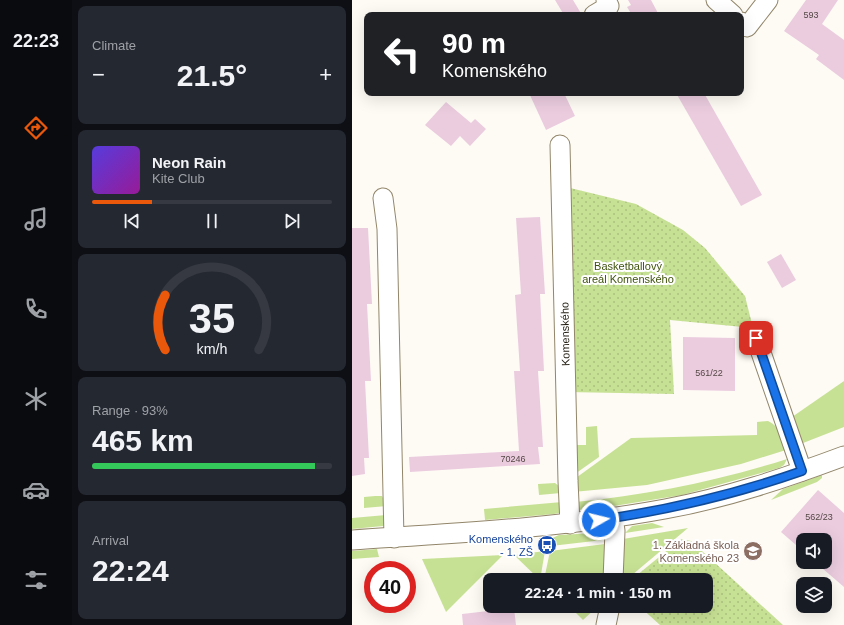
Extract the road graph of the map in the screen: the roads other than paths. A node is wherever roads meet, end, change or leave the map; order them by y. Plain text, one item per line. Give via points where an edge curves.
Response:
1 (606, 0) edge
2 (716, 0) edge
3 (768, 0) edge
4 (599, 12) edge
5 (730, 12) edge
6 (744, 18) edge
7 (560, 145) dead end
8 (384, 198) dead end
9 (756, 338) dead end
10 (844, 456) edge
11 (802, 471) junction
12 (614, 518) junction
13 (570, 524) junction
14 (394, 538) junction
15 (352, 540) edge
16 (613, 573) edge
17 (609, 613) edge
18 (606, 625) edge

1 - 4 street via 610,6
2 - 5 street
3 - 6 street
7 - 13 street, Komenského
8 - 14 street via 387,229
9 - 11 street
10 - 11 street
11 - 12 street via 718,497
12 - 13 street
12 - 16 street
13 - 14 street
14 - 15 street
17 - 18 street

